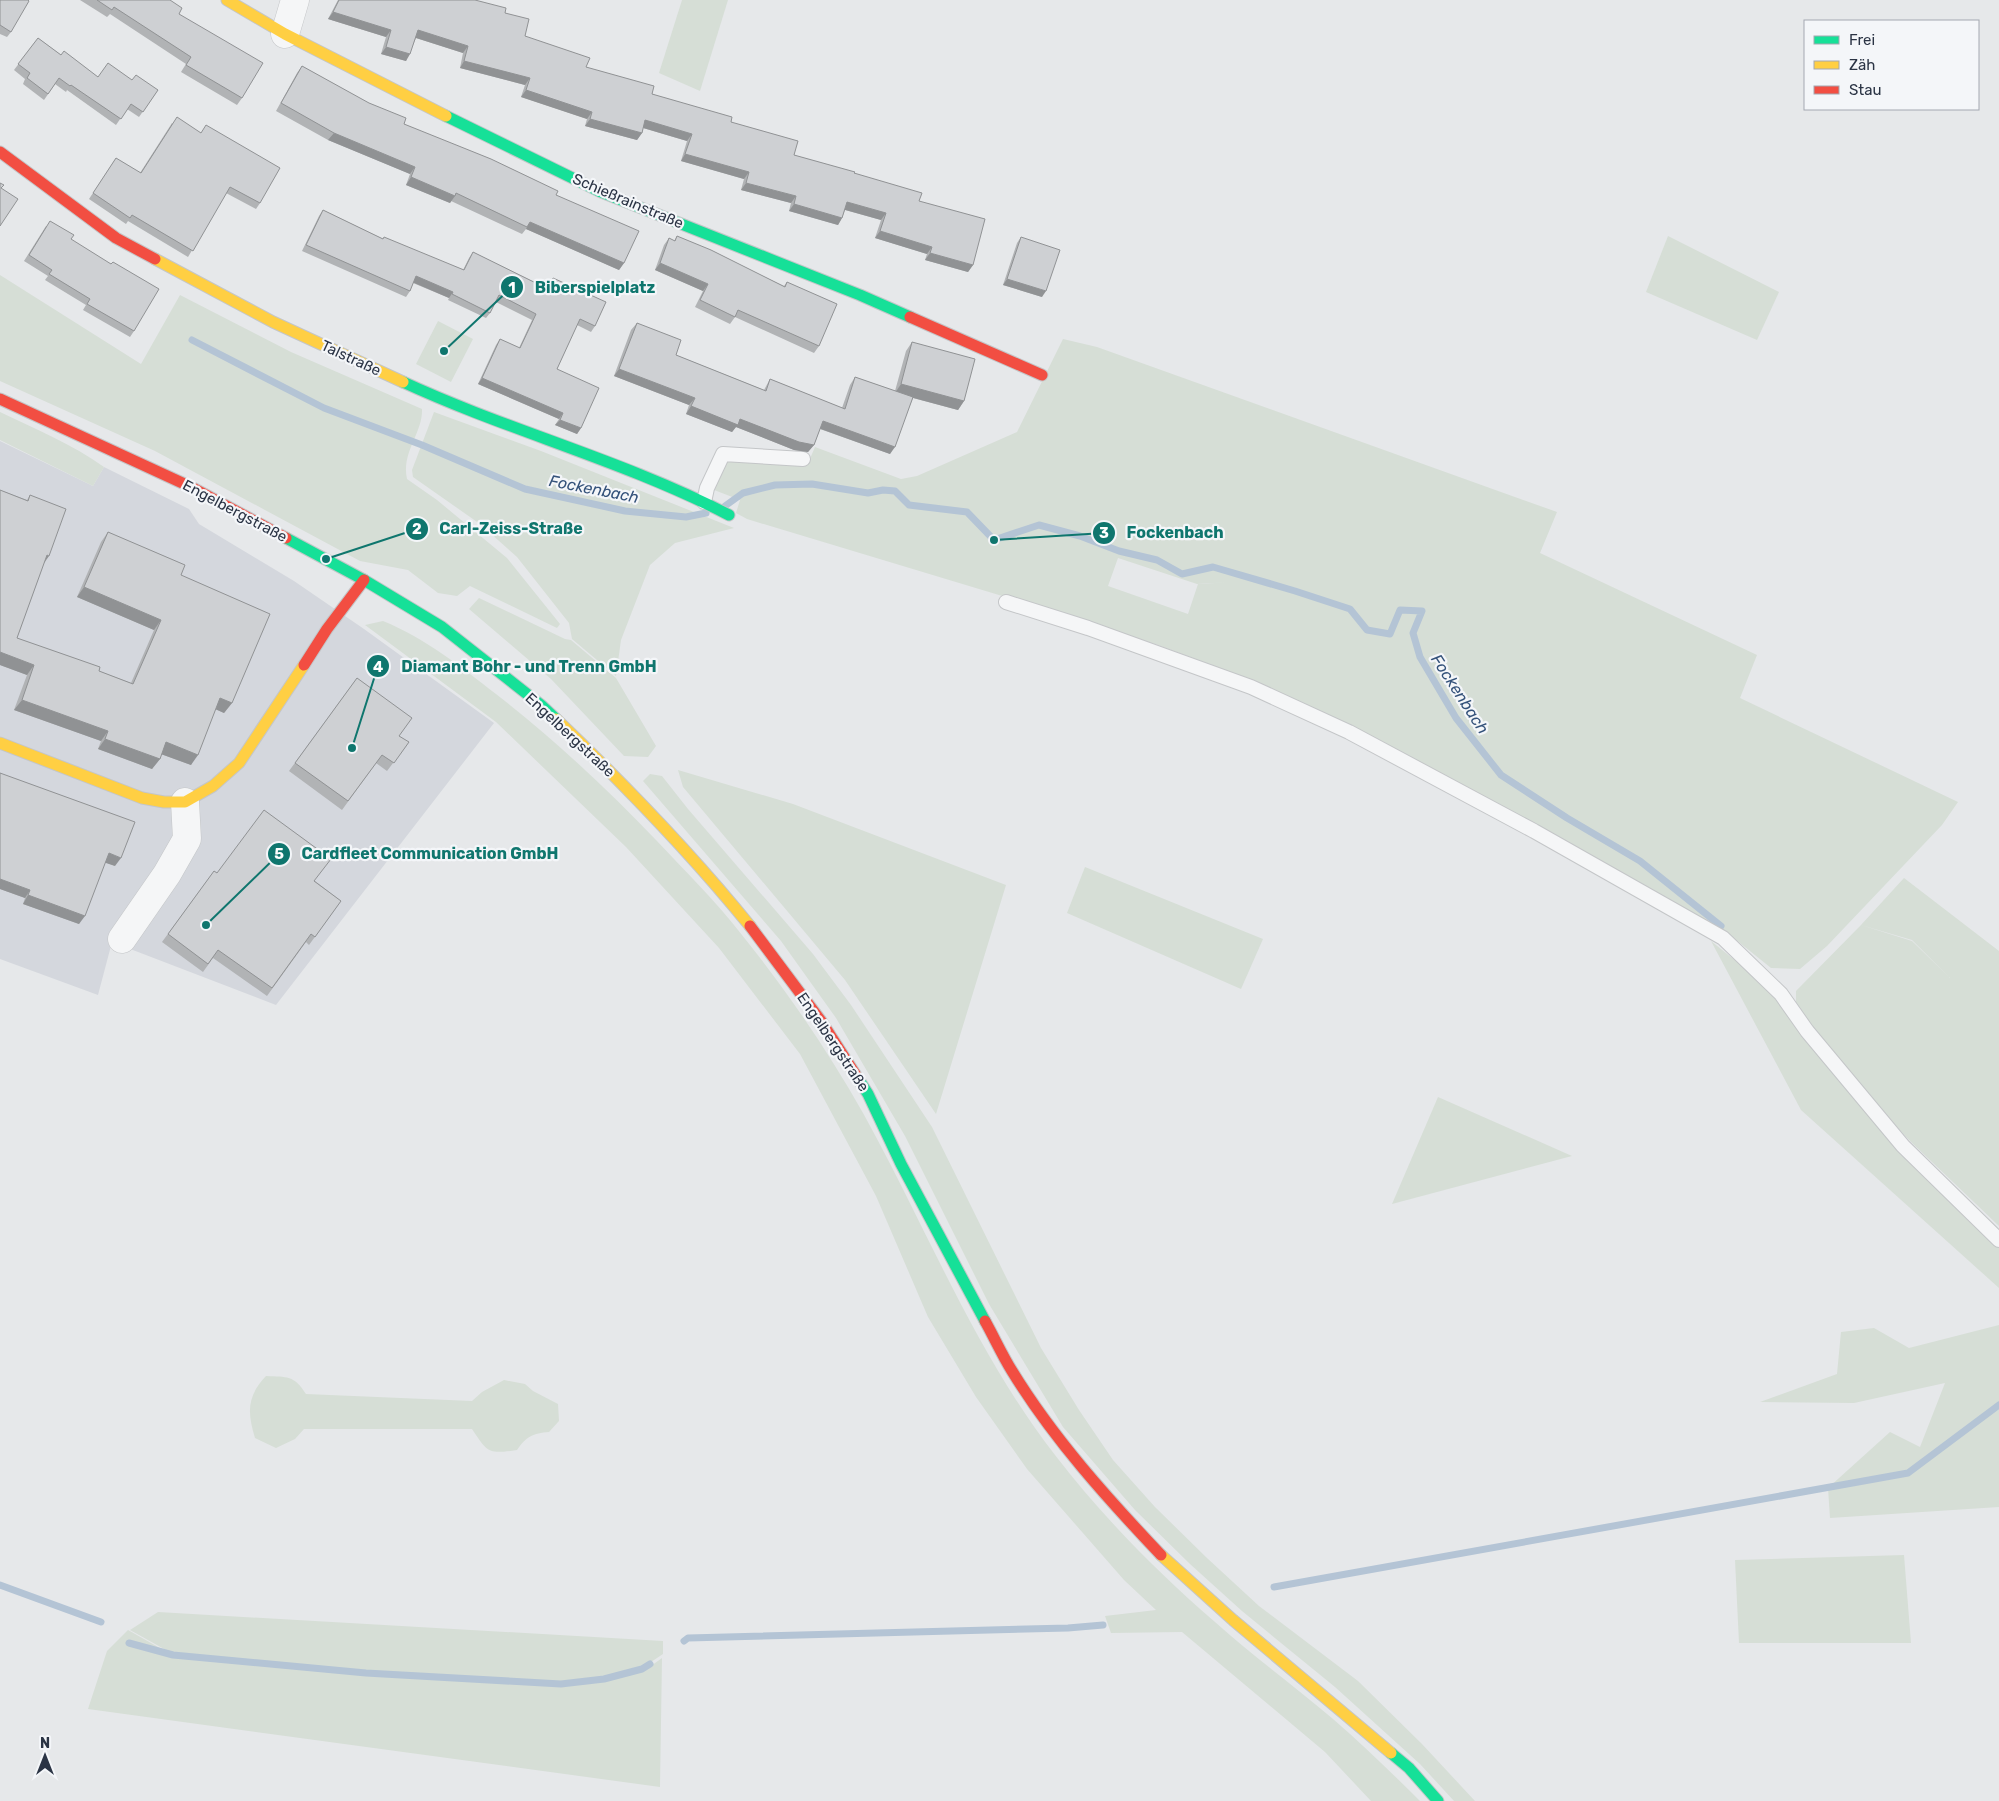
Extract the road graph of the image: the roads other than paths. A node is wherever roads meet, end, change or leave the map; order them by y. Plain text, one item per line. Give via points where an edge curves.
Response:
1 (227, 0) edge
2 (295, 0) edge
3 (285, 34) junction
4 (0, 152) edge
5 (1042, 374) dead end
6 (0, 399) edge
7 (803, 458) edge
8 (704, 502) junction
9 (729, 515) dead end
10 (364, 580) junction
11 (1006, 602) dead end
12 (0, 743) edge
13 (184, 802) junction
14 (122, 938) dead end
15 (1999, 1240) edge
16 (1438, 1801) edge

1 - 3 street, Schießrainstraße
2 - 3 street
3 - 5 street, Schießrainstraße via 602,192 860,294
4 - 8 street, Talstraße via 116,238 273,322 434,396 589,454
6 - 10 street, Engelbergstraße via 191,487
7 - 8 lane via 723,454
8 - 9 street, Talstraße
10 - 13 street via 327,629 239,763 213,786
10 - 16 street, Engelbergstraße via 442,627 541,705 614,774 707,873 821,1021 868,1094 901,1164 1012,1371 1054,1431 1119,1511 1191,1583 1409,1768
11 - 15 lane via 1251,687 1349,732 1534,831 1723,938 1781,994 1807,1031 1903,1146
12 - 13 street via 142,798
13 - 14 street via 187,840

